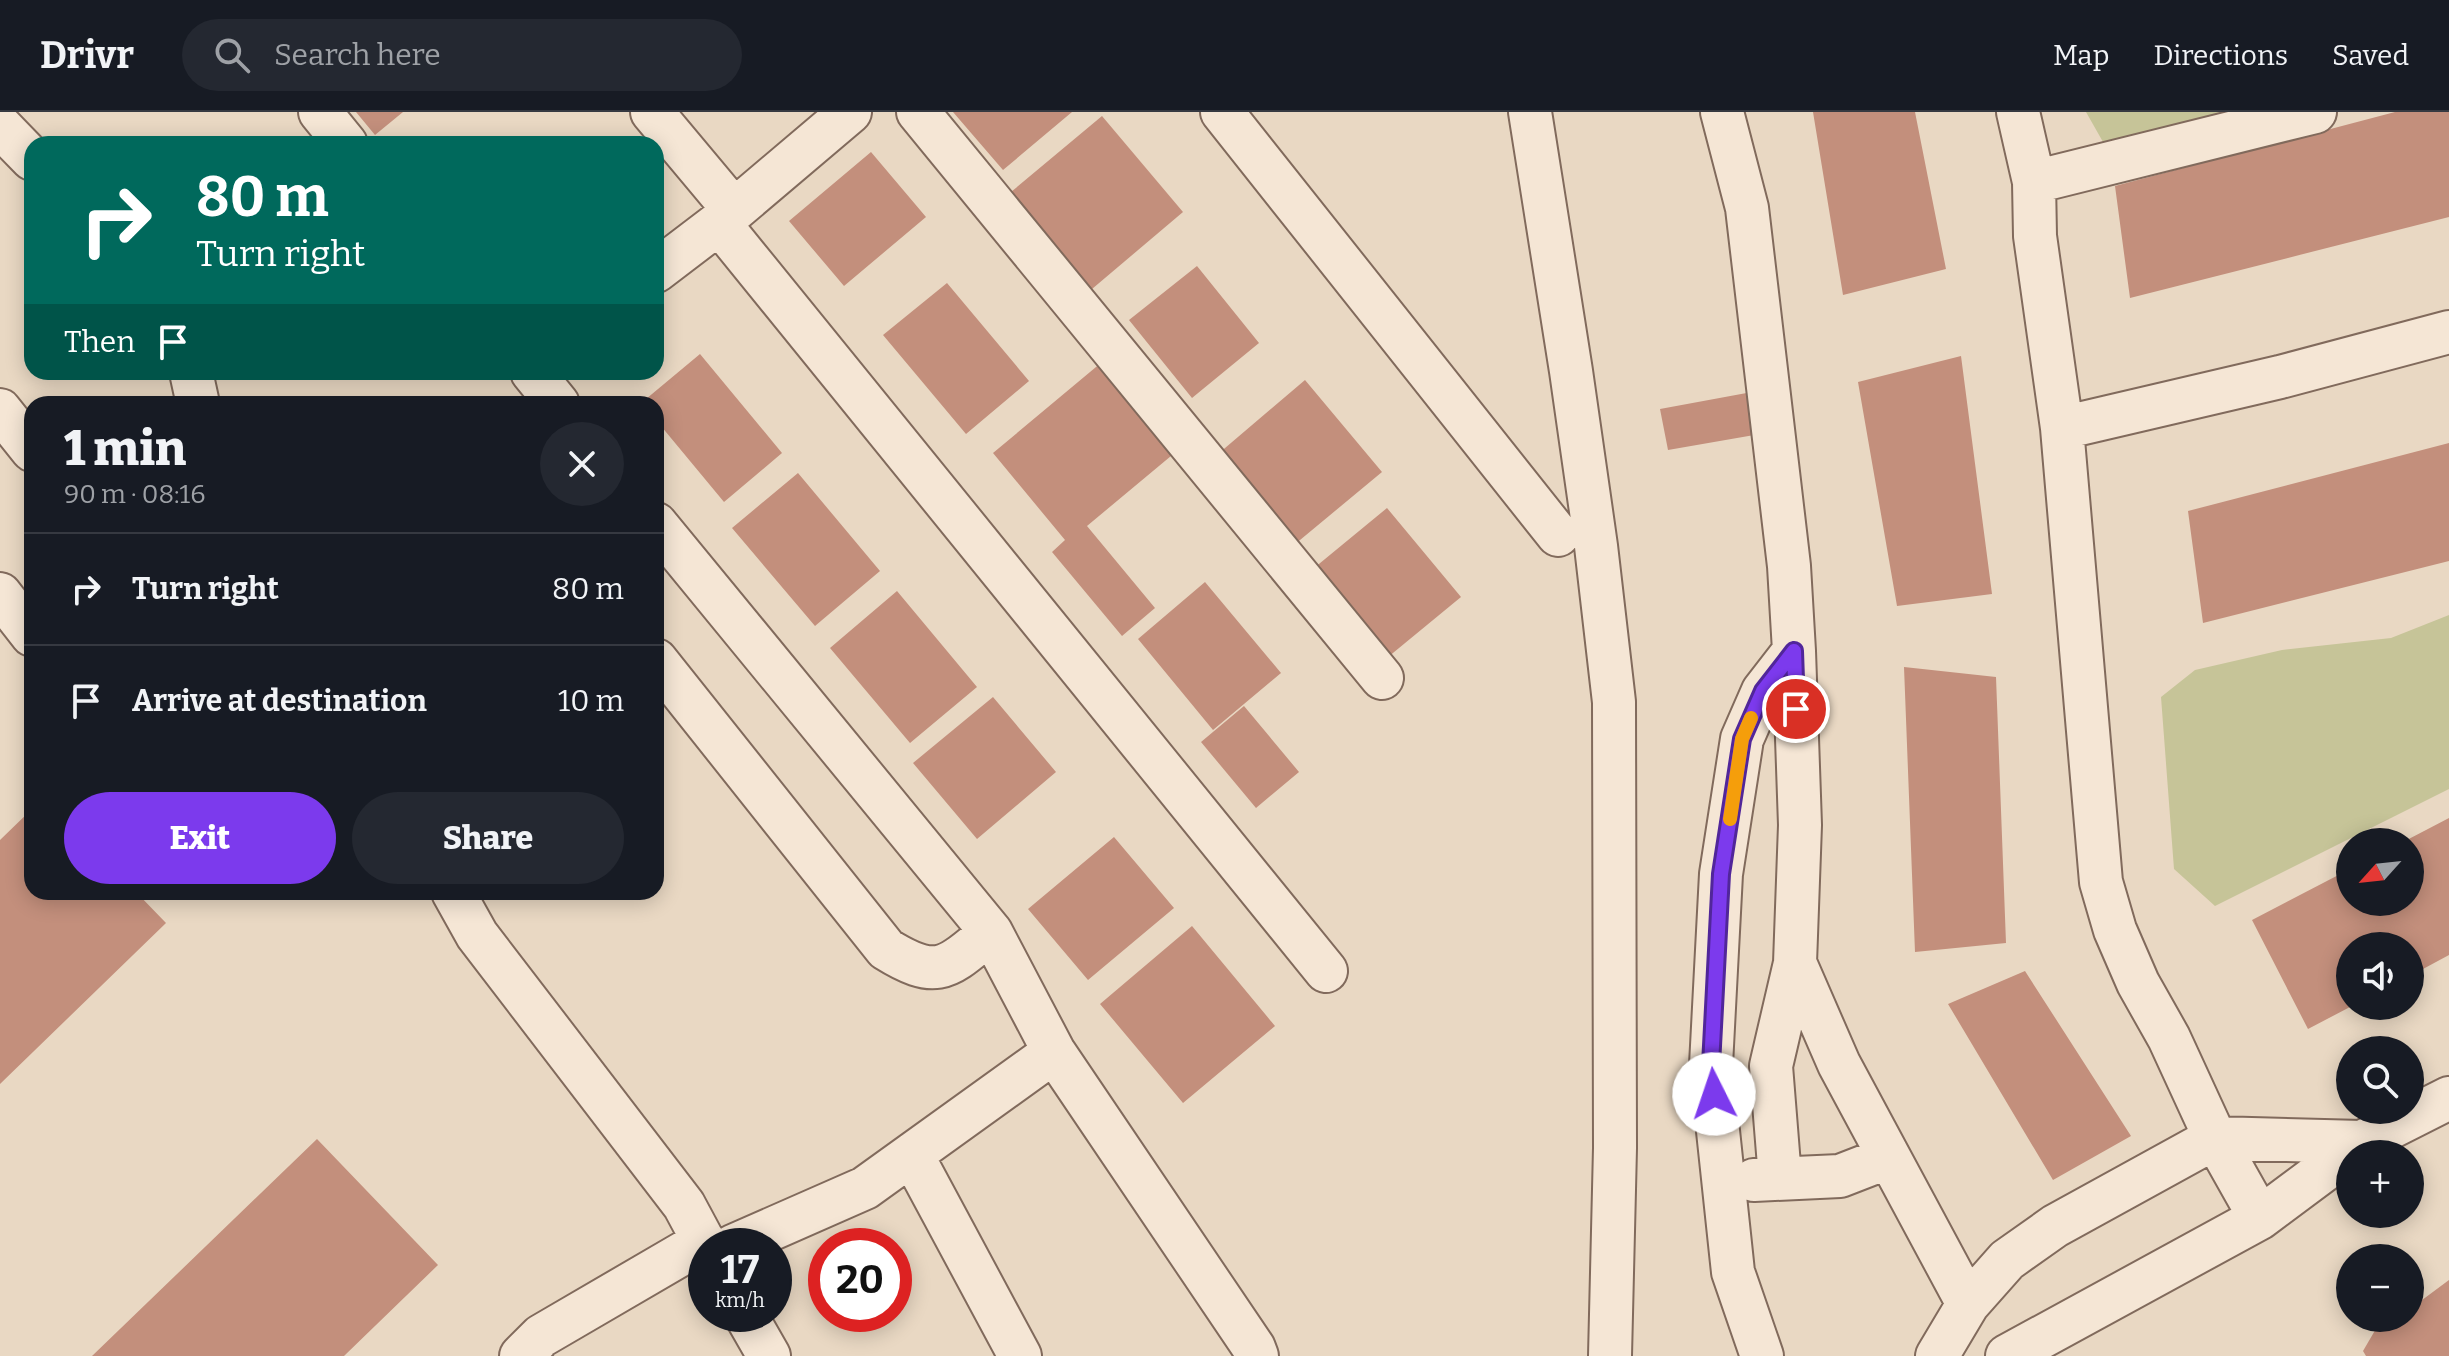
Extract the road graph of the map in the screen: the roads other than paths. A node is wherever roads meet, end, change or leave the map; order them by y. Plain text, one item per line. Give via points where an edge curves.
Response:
1 (320, 112) edge
2 (652, 112) edge
3 (850, 112) edge
4 (918, 112) edge
5 (1222, 112) edge
6 (1530, 112) edge
7 (1722, 112) edge
8 (2018, 112) edge
9 (2315, 112) edge
10 (0, 126) edge
11 (340, 136) edge
12 (24, 151) edge
13 (2034, 182) junction
14 (726, 217) junction
15 (664, 265) edge
16 (2449, 332) edge
17 (538, 380) edge
18 (552, 396) edge
19 (0, 410) edge
20 (2062, 428) junction
21 (24, 440) edge
22 (664, 534) edge
23 (1558, 535) dead end
24 (0, 594) edge
25 (24, 625) edge
26 (1794, 651) junction
27 (664, 670) edge
28 (1382, 678) dead end
29 (457, 900) edge
30 (991, 932) junction
31 (1795, 963) junction
32 (1326, 971) dead end
33 (1054, 1052) junction
34 (2449, 1098) edge
35 (2215, 1138) junction
36 (2366, 1140) edge
37 (2336, 1141) edge
38 (912, 1155) junction
39 (1889, 1157) junction
40 (2336, 1161) edge
41 (1780, 1178) junction
42 (1724, 1182) junction
43 (2260, 1218) junction
44 (702, 1228) edge
45 (757, 1228) edge
46 (688, 1258) edge
47 (1968, 1304) junction
48 (755, 1332) edge
49 (521, 1356) edge
50 (769, 1356) edge
51 (1020, 1356) edge
52 (1257, 1356) edge
53 (1610, 1356) edge
54 (1762, 1356) edge
55 (1937, 1356) edge
56 (2007, 1356) edge

1 - 11 street
2 - 14 street
3 - 14 street
4 - 28 street
5 - 23 street
6 - 53 street via 1573,385 1614,702
7 - 26 street via 1747,208
8 - 13 street
9 - 13 street
10 - 12 street
13 - 20 street via 2035,236
14 - 15 street
14 - 32 street
16 - 20 street
17 - 18 street
19 - 21 street
20 - 35 street via 2101,882 2138,983
22 - 30 street
24 - 25 street
26 - 31 street via 1800,825
26 - 42 street via 1763,691 1742,739 1721,874 1711,1065
27 - 30 street via 886,949 934,969 956,960
29 - 44 street via 477,935
30 - 33 street
31 - 39 street via 1839,1064
31 - 41 street via 1771,1066
33 - 38 street
33 - 52 street
34 - 36 street
35 - 37 street
35 - 43 street
35 - 47 street via 2051,1229 2007,1260
38 - 45 street via 865,1188
38 - 51 street
39 - 41 street via 1840,1176
39 - 47 street
40 - 43 street
41 - 42 street
42 - 54 street via 1733,1272
43 - 56 street
46 - 49 street via 541,1336
47 - 55 street
48 - 50 street

